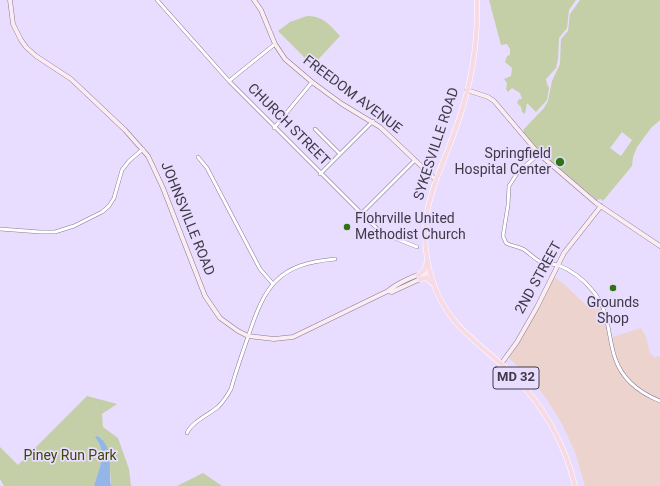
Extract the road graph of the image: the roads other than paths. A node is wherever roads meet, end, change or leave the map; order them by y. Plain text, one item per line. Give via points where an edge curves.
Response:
1 (10, 0) edge
2 (157, 0) edge
3 (254, 0) edge
4 (477, 0) edge
5 (275, 44) junction
6 (229, 81) junction
7 (312, 82) junction
8 (467, 90) junction
9 (373, 121) junction
10 (274, 128) junction
11 (315, 129) dead end
12 (143, 148) junction
13 (340, 154) junction
14 (538, 154) junction
15 (198, 157) dead end
16 (415, 160) junction
17 (320, 174) junction
18 (435, 179) junction
19 (601, 206) junction
20 (361, 214) junction
21 (0, 230) edge
22 (660, 246) edge
23 (417, 247) dead end
24 (335, 259) dead end
25 (427, 260) junction
26 (557, 265) junction
27 (430, 271) junction
28 (419, 277) junction
29 (273, 284) junction
30 (435, 286) junction
31 (248, 336) junction
32 (501, 364) junction
33 (660, 401) edge
34 (187, 433) dead end
35 (575, 486) edge

1 - 12 street, JOHNSVILLE ROAD via 13,24 26,47 71,79
2 - 6 street, CHURCH STREET
3 - 5 street, FREEDOM AVENUE via 261,10
4 - 8 main road, SYKESVILLE ROAD / MD 32 via 475,42
5 - 6 street
5 - 7 street, FREEDOM AVENUE via 285,59
6 - 10 street, CHURCH STREET
7 - 9 street, FREEDOM AVENUE via 342,104
7 - 10 street
8 - 14 street via 494,101
8 - 18 main road, SYKESVILLE ROAD / MD 32 via 457,125
9 - 13 street
9 - 16 street, FREEDOM AVENUE
10 - 17 street, CHURCH STREET
11 - 13 street
12 - 21 street via 122,170 114,198 102,212 55,232
12 - 31 street, JOHNSVILLE ROAD via 152,160 209,304 220,318
13 - 17 street
14 - 19 street
14 - 26 street via 518,172 509,186 503,236 508,245 524,249 542,262
15 - 29 street via 207,168 260,269
16 - 18 street, FREEDOM AVENUE
16 - 20 street
17 - 20 street, CHURCH STREET
18 - 25 main road, SYKESVILLE ROAD / MD 32 via 425,224
19 - 22 street
19 - 26 street, 2ND STREET via 570,244
20 - 23 street, CHURCH STREET via 382,233
24 - 29 street via 298,266
25 - 27 main road, SYKESVILLE ROAD / MD 32
25 - 28 main road
26 - 32 street, 2ND STREET via 537,307
26 - 33 street via 578,277 594,291 603,305 615,358 621,370 632,384
27 - 28 street, JOHNSVILLE ROAD
27 - 30 main road, SYKESVILLE ROAD / MD 32
28 - 30 main road via 427,278
28 - 31 street, JOHNSVILLE ROAD via 293,337 274,339
29 - 31 street via 259,305
30 - 32 main road, SYKESVILLE ROAD / MD 32 via 446,310 461,329
31 - 34 street via 227,396
32 - 35 main road, SYKESVILLE ROAD / MD 32 via 520,383 547,418 563,449

